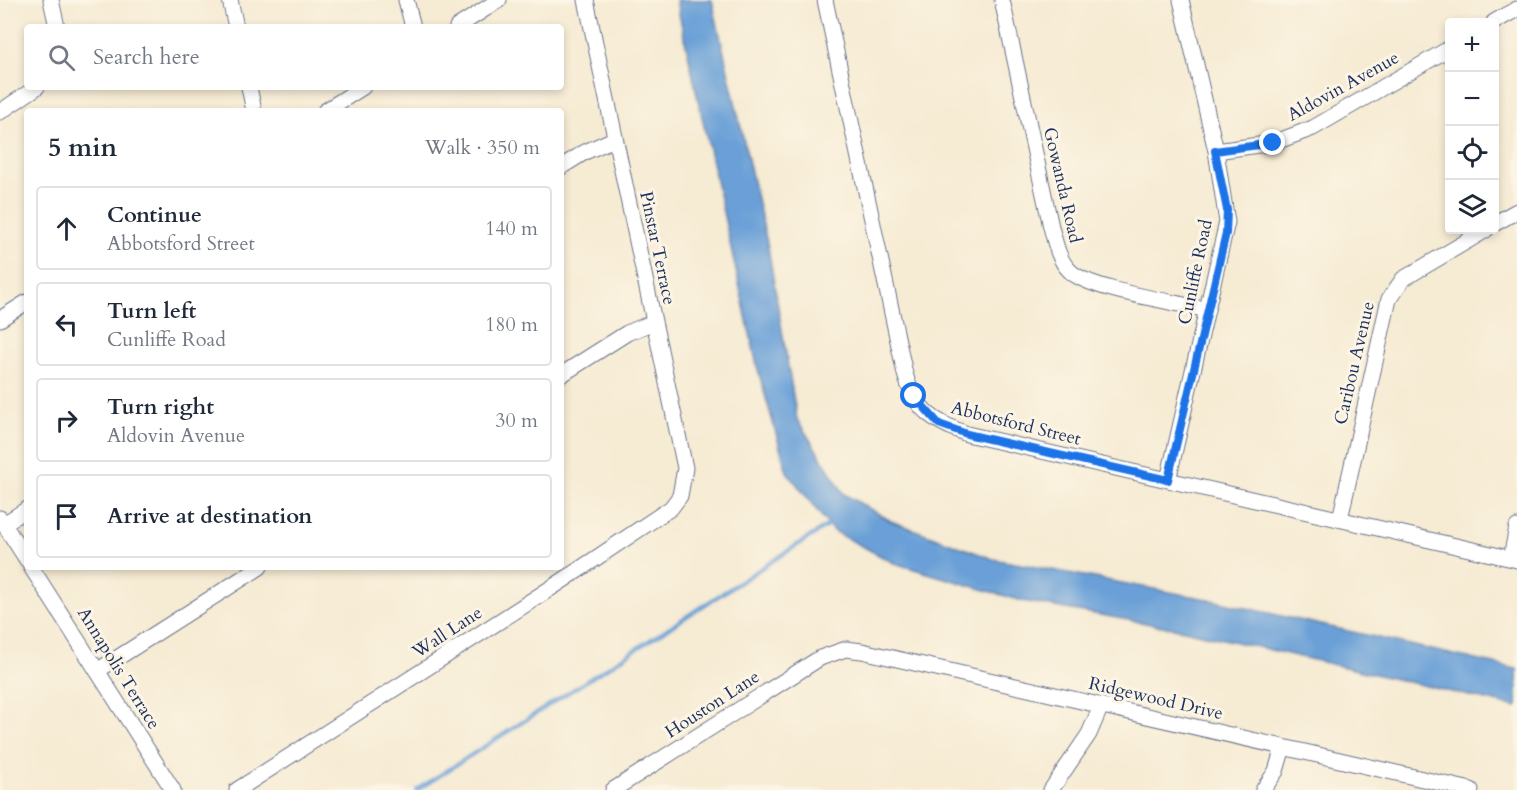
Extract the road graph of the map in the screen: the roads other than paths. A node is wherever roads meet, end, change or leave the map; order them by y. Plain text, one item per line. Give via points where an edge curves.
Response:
1 (51, 0) edge
2 (230, 0) edge
3 (406, 0) edge
4 (500, 0) edge
5 (586, 0) edge
6 (825, 0) edge
7 (1002, 0) edge
8 (1181, 0) edge
9 (1517, 9) edge
10 (1499, 19) edge
11 (56, 24) edge
12 (235, 24) edge
13 (412, 24) edge
14 (462, 24) edge
15 (1445, 50) edge
16 (33, 90) edge
17 (250, 90) edge
18 (358, 90) edge
19 (253, 108) edge
20 (330, 108) edge
21 (0, 112) edge
22 (614, 139) junction
23 (1215, 151) junction
24 (564, 165) edge
25 (1517, 211) edge
26 (1499, 221) edge
27 (1479, 234) edge
28 (24, 304) edge
29 (1207, 310) junction
30 (0, 319) edge
31 (654, 322) junction
32 (564, 373) edge
33 (1168, 480) junction
34 (675, 503) joint
35 (24, 510) edge
36 (1340, 519) junction
37 (2, 521) edge
38 (1517, 527) edge
39 (24, 555) edge
40 (1514, 559) edge
41 (33, 570) edge
42 (255, 570) edge
43 (832, 652) joint
44 (97, 671) junction
45 (1101, 706) junction
46 (1283, 747) junction
47 (620, 788) edge
48 (173, 790) edge
49 (237, 790) edge
50 (1051, 790) edge
51 (1263, 790) edge
52 (1470, 790) edge

1 - 11 street
2 - 12 street
3 - 13 street
4 - 14 street
5 - 22 street, Pinstar Terrace
6 - 33 street, Abbotsford Street via 905,374 919,404 939,424 967,434
7 - 29 street, Gowanda Road via 1060,258 1086,282
8 - 23 street, Cunliffe Road
9 - 10 street
15 - 23 street, Aldovin Avenue via 1313,129 1273,143
16 - 21 street
17 - 19 street
18 - 20 street
22 - 24 street
22 - 31 street, Pinstar Terrace
23 - 29 street, Cunliffe Road via 1227,222
25 - 26 street
27 - 36 street, Caribou Avenue via 1409,275 1389,299
28 - 30 street
29 - 33 street, Cunliffe Road
31 - 32 street via 627,333
31 - 34 street, Pinstar Terrace via 685,468 684,484
33 - 36 street, Abbotsford Street
34 - 49 street, Wall Lane via 562,581
35 - 37 street
36 - 40 street, Abbotsford Street
37 - 39 street
38 - 40 street
41 - 44 street, Annapolis Terrace
42 - 44 street
43 - 45 street, Ridgewood Drive via 862,651
43 - 47 street, Houston Lane
44 - 48 street, Annapolis Terrace
45 - 46 street, Ridgewood Drive
45 - 50 street via 1089,734
46 - 51 street via 1276,771
46 - 52 street, Ridgewood Drive

